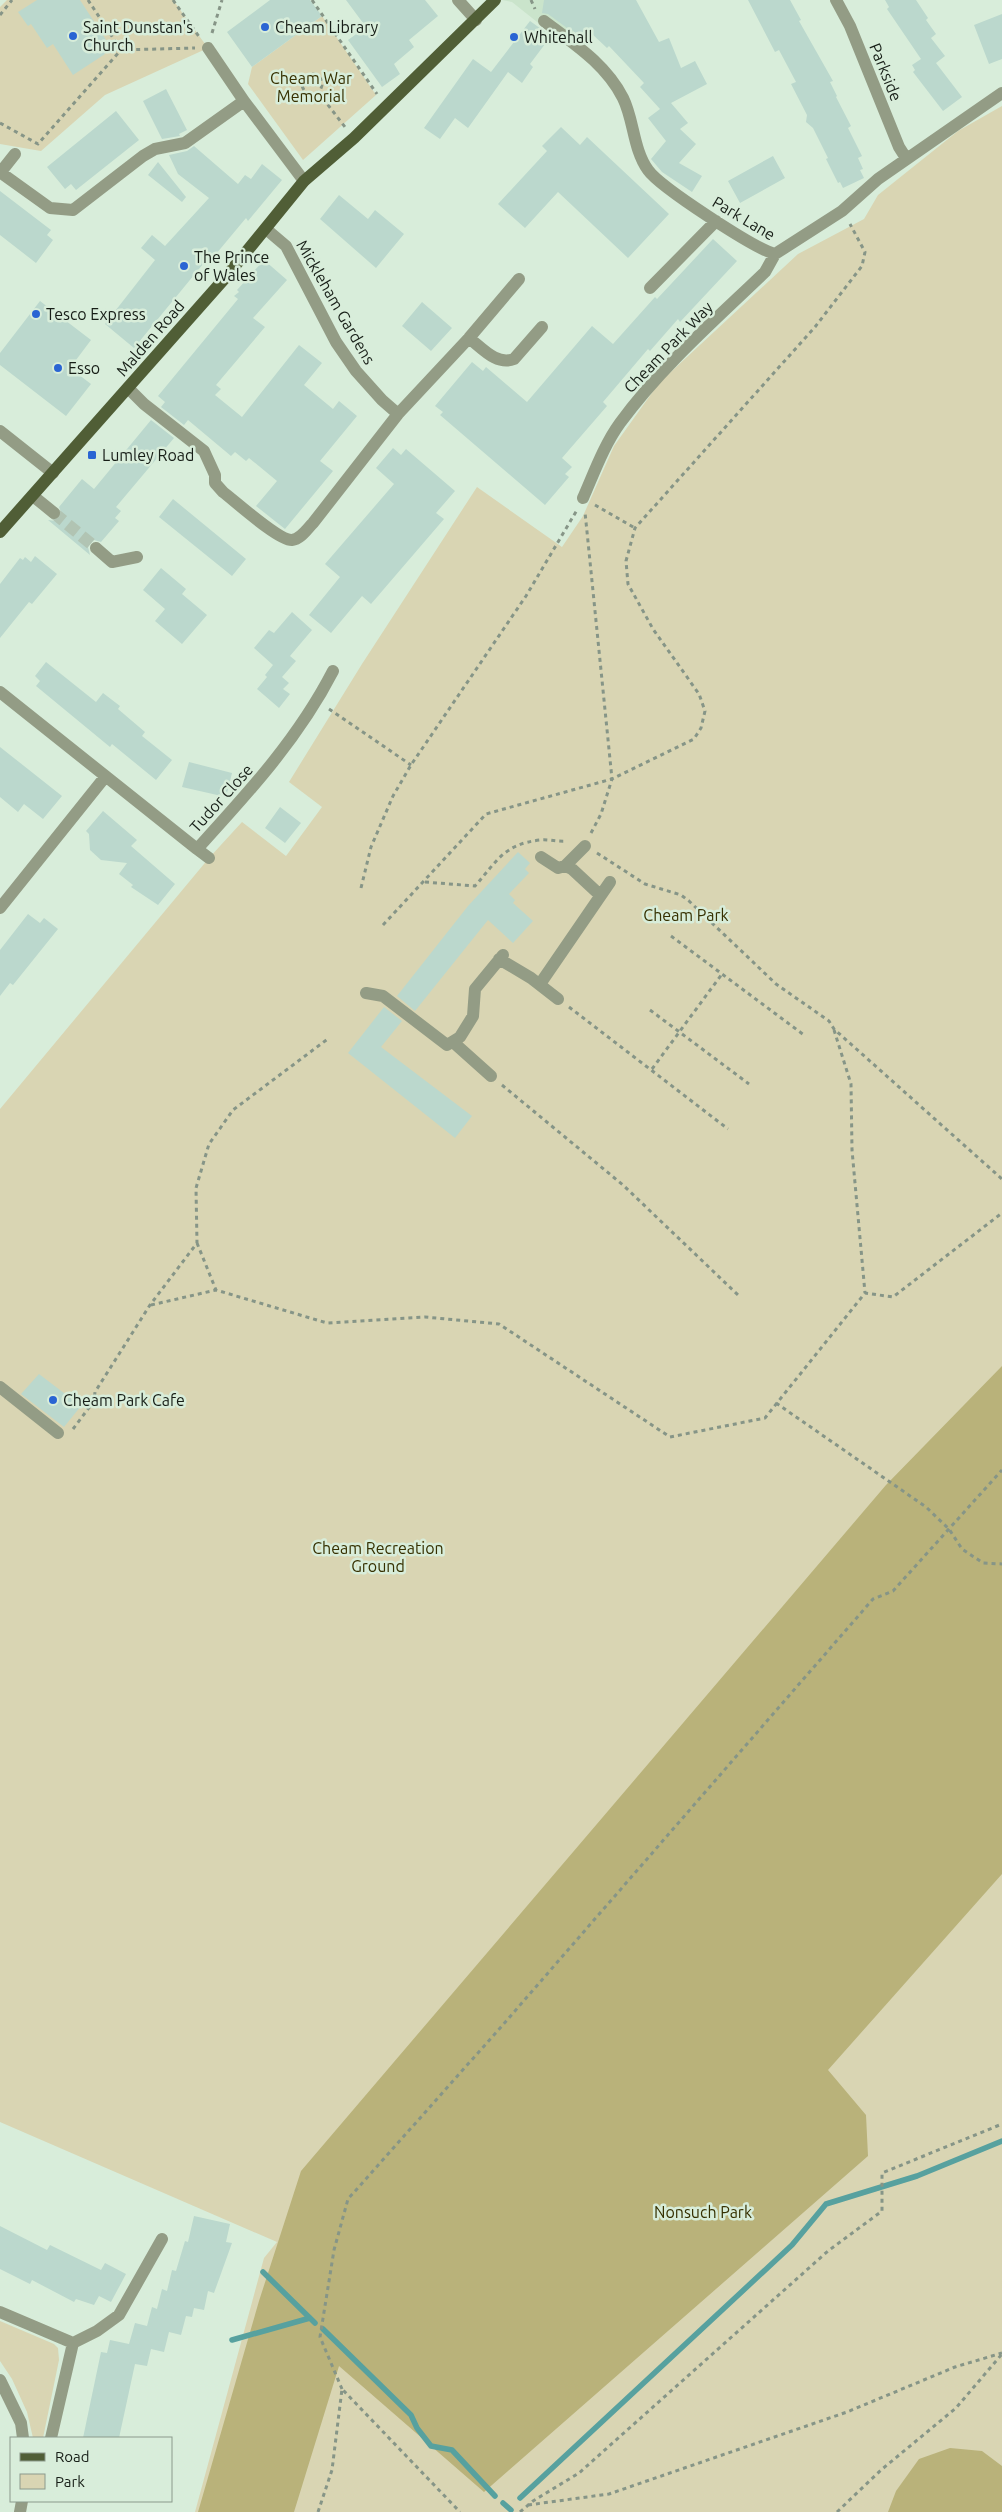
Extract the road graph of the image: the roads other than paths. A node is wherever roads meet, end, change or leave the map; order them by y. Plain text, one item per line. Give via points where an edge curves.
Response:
1 (458, 0) edge
2 (495, 0) edge
3 (836, 0) edge
4 (476, 20) junction
5 (544, 21) dead end
6 (208, 48) road end
7 (1002, 93) edge
8 (244, 101) junction
9 (15, 154) dead end
10 (906, 158) junction
11 (0, 172) edge
12 (304, 181) junction
13 (716, 221) junction
14 (266, 229) junction
15 (775, 254) junction
16 (519, 280) dead end
17 (650, 288) dead end
18 (542, 327) dead end
19 (469, 338) junction
20 (128, 388) junction
21 (398, 414) junction
22 (0, 431) edge
23 (53, 473) junction
24 (33, 496) junction
25 (584, 498) road end
26 (54, 513) tunnel mouth
27 (0, 532) edge
28 (96, 548) tunnel mouth
29 (137, 557) dead end
30 (333, 671) dead end
31 (0, 692) edge
32 (105, 777) junction
33 (585, 846) road end
34 (197, 849) junction
35 (541, 857) dead end
36 (209, 858) dead end
37 (565, 866) junction
38 (610, 882) dead end
39 (600, 895) junction
40 (0, 908) edge
41 (540, 984) junction
42 (366, 993) dead end
43 (558, 999) road end
44 (453, 1042) junction
45 (491, 1076) road end
46 (0, 1387) edge
47 (58, 1434) road end
48 (162, 2240) dead end
49 (0, 2312) edge
50 (74, 2343) junction
51 (0, 2380) edge
52 (23, 2437) edge
53 (51, 2437) edge

1 - 4 street
2 - 4 main road, Malden Road
3 - 10 street, Parkside
4 - 12 main road, Malden Road via 354,138
5 - 13 street, Park Lane via 600,66 613,83 623,98 648,170 660,183
6 - 8 street
7 - 10 street, Park Lane
8 - 11 street via 191,139 155,149 143,156 73,210 50,208
8 - 12 street
9 - 11 street
10 - 15 street, Park Lane via 842,211
12 - 14 main road, Malden Road
13 - 15 street, Park Lane
13 - 17 street
14 - 20 main road, Malden Road
14 - 21 street, Mickleham Gardens via 286,246 336,342 356,371
15 - 25 street, Cheam Park Way via 765,272 665,369 619,424
16 - 19 street
18 - 19 street via 508,362 500,361
19 - 21 street
20 - 21 street via 204,451 216,483 223,492 288,540 300,537
20 - 23 main road, Malden Road
22 - 23 street
23 - 24 main road, Malden Road
24 - 26 street
24 - 27 main road, Malden Road
28 - 29 street via 112,562
30 - 34 street, Tudor Close via 317,701 271,767
31 - 32 street, Tudor Close
32 - 34 street, Tudor Close
32 - 40 street
33 - 37 street
34 - 36 street
35 - 37 street via 558,868
37 - 39 street
38 - 39 street
39 - 41 street
41 - 43 street
41 - 44 street via 501,957 476,988 473,1016
42 - 44 street via 382,996 447,1045
44 - 45 street
46 - 47 street
48 - 50 street via 119,2315
49 - 50 street
50 - 53 street
51 - 52 street via 21,2423

